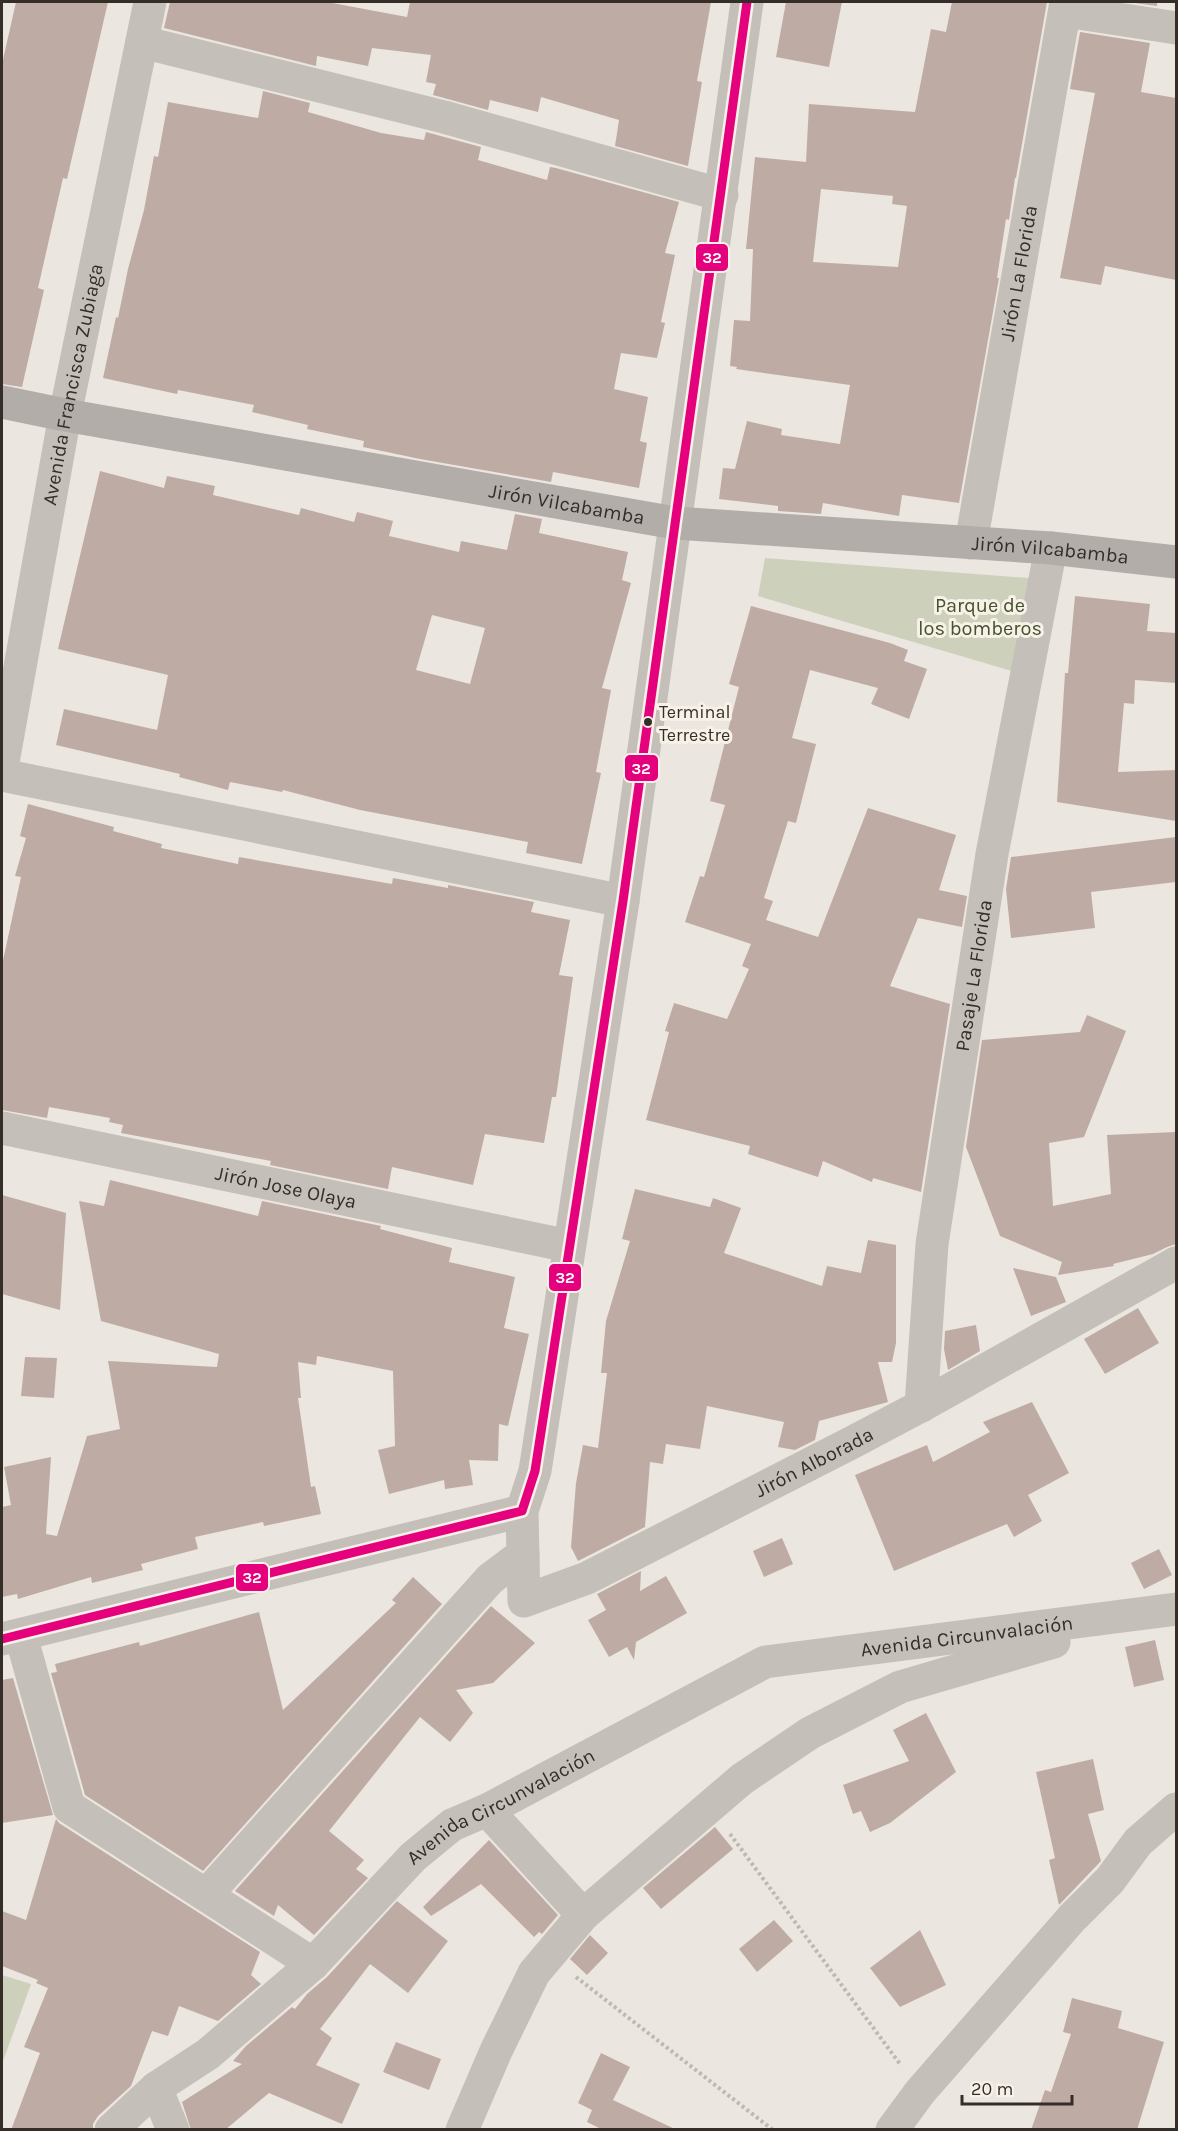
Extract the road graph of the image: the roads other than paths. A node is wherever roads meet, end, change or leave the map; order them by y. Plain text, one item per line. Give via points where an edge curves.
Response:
1 (150, 2) edge
2 (747, 2) edge
3 (1065, 6) edge
4 (1176, 28) edge
5 (142, 42) junction
6 (722, 195) junction
7 (2, 402) edge
8 (65, 415) junction
9 (675, 524) junction
10 (971, 543) junction
11 (1051, 548) junction
12 (1176, 562) edge
13 (2, 768) edge
14 (2, 775) edge
15 (623, 901) junction
16 (2, 1128) edge
17 (569, 1246) junction
18 (1176, 1263) edge
19 (921, 1406) junction
20 (522, 1511) junction
21 (523, 1554) junction
22 (1171, 1610) edge
23 (11, 1638) edge
24 (1176, 1809) edge
25 (487, 1810) junction
26 (207, 1894) junction
27 (583, 1915) junction
28 (313, 1964) junction
29 (156, 2088) junction
30 (111, 2130) edge
31 (173, 2130) edge
32 (462, 2130) edge
33 (892, 2130) edge

1 - 5 street, Avenida Francisca Zubiaga
2 - 6 street, Jirón Alborada
3 - 4 street
3 - 10 street, Jirón La Florida
5 - 6 street via 444,117
5 - 8 street, Avenida Francisca Zubiaga
6 - 9 street, Jirón Alborada
7 - 8 main road, Jirón Vilcabamba
8 - 9 main road, Jirón Vilcabamba
8 - 13 street, Avenida Francisca Zubiaga
9 - 10 main road, Jirón Vilcabamba
9 - 15 street, Jirón Alborada
10 - 11 main road, Jirón Vilcabamba
11 - 12 main road, Jirón Vilcabamba
11 - 19 street, Pasaje La Florida via 992,854 932,1244
14 - 15 street
15 - 17 street, Jirón Alborada
16 - 17 street, Jirón Jose Olaya
17 - 20 street, Jirón Alborada via 535,1471
18 - 19 street, Jirón Alborada
19 - 21 street, Jirón Alborada via 587,1578 524,1601
20 - 21 street, Jirón Alborada
20 - 23 street
21 - 26 street via 490,1579
22 - 25 street, Avenida Circunvalación via 765,1662
22 - 27 street via 900,1687 810,1733 742,1779
23 - 26 street via 69,1807
24 - 33 street via 1138,1842 1110,1880 920,2092
25 - 27 street
25 - 28 street, Avenida Circunvalación via 452,1825 413,1857
26 - 28 street
27 - 32 street via 534,1973
28 - 29 street, Avenida Circunvalación via 208,2055
29 - 30 street, Avenida Circunvalación
29 - 31 street

